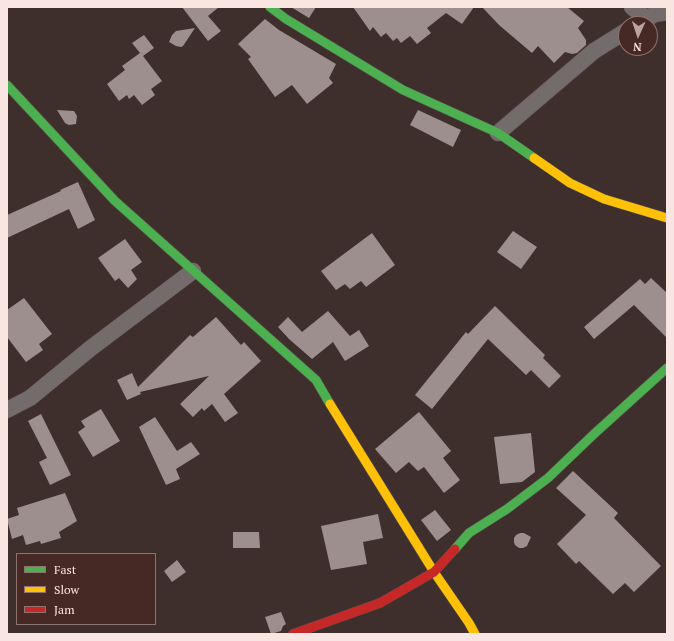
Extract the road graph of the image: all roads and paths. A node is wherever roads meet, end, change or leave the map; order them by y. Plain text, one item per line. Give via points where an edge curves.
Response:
1 (270, 7) edge
2 (632, 7) edge
3 (667, 12) edge
4 (638, 16) edge
5 (651, 16) edge
6 (618, 36) edge
7 (7, 85) edge
8 (498, 133) junction
9 (667, 218) edge
10 (193, 271) junction
11 (667, 368) edge
12 (7, 410) edge
13 (434, 572) junction
14 (293, 634) edge
15 (475, 634) edge

1 - 8 street via 403,90
2 - 4 street
3 - 5 street
6 - 8 street via 594,51
7 - 10 street via 115,201
8 - 9 street via 570,183 604,199
10 - 12 street via 30,398
10 - 13 street via 316,380
11 - 13 street via 548,478 507,509 469,533
13 - 14 street via 380,603
13 - 15 street

